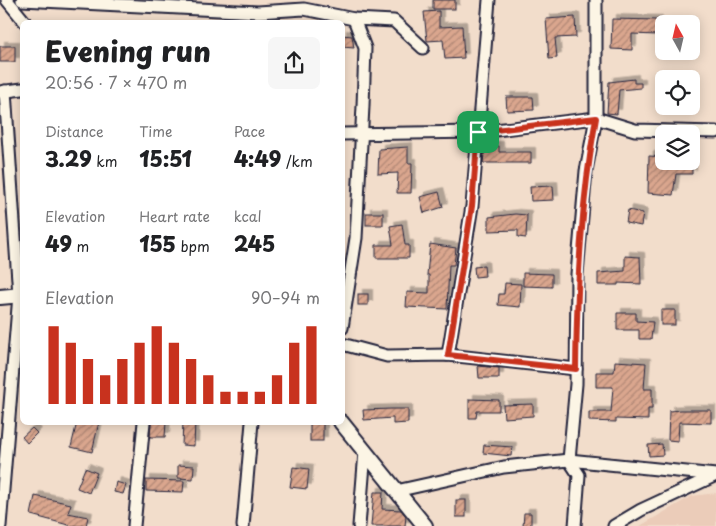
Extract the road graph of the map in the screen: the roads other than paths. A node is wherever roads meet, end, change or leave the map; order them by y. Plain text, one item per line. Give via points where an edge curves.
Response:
1 (8, 0) edge
2 (22, 0) edge
3 (490, 0) edge
4 (596, 0) edge
5 (354, 19) junction
6 (23, 20) edge
7 (423, 48) dead end
8 (20, 89) edge
9 (3, 92) edge
10 (596, 118) junction
11 (478, 132) junction
12 (716, 132) edge
13 (345, 134) edge
14 (362, 135) junction
15 (20, 284) edge
16 (20, 295) edge
17 (0, 297) edge
18 (20, 306) edge
19 (345, 309) edge
20 (345, 345) edge
21 (448, 355) junction
22 (576, 369) junction
23 (144, 425) edge
24 (252, 425) edge
25 (343, 425) edge
26 (365, 452) junction
27 (569, 460) junction
28 (716, 475) edge
29 (396, 491) junction
30 (0, 526) edge
31 (134, 526) edge
32 (244, 526) edge
33 (359, 526) edge
34 (425, 526) edge
35 (574, 526) edge
36 (614, 526) edge

1 - 6 street
2 - 5 street via 258,12 304,8
3 - 11 street
4 - 10 street
5 - 7 street via 394,21
5 - 14 street via 365,48
8 - 9 street
9 - 15 street
10 - 11 street
10 - 12 street via 635,130
10 - 22 street via 586,171 577,274
11 - 14 street
11 - 21 street via 472,206
13 - 14 street
14 - 19 street via 356,238
16 - 17 street
18 - 30 street
20 - 21 street via 387,356
21 - 22 street
22 - 27 street
23 - 31 street
24 - 32 street
25 - 26 street
26 - 29 street
26 - 33 street
27 - 28 street
27 - 29 street via 504,467
27 - 35 street via 579,475
28 - 36 street
29 - 34 street

